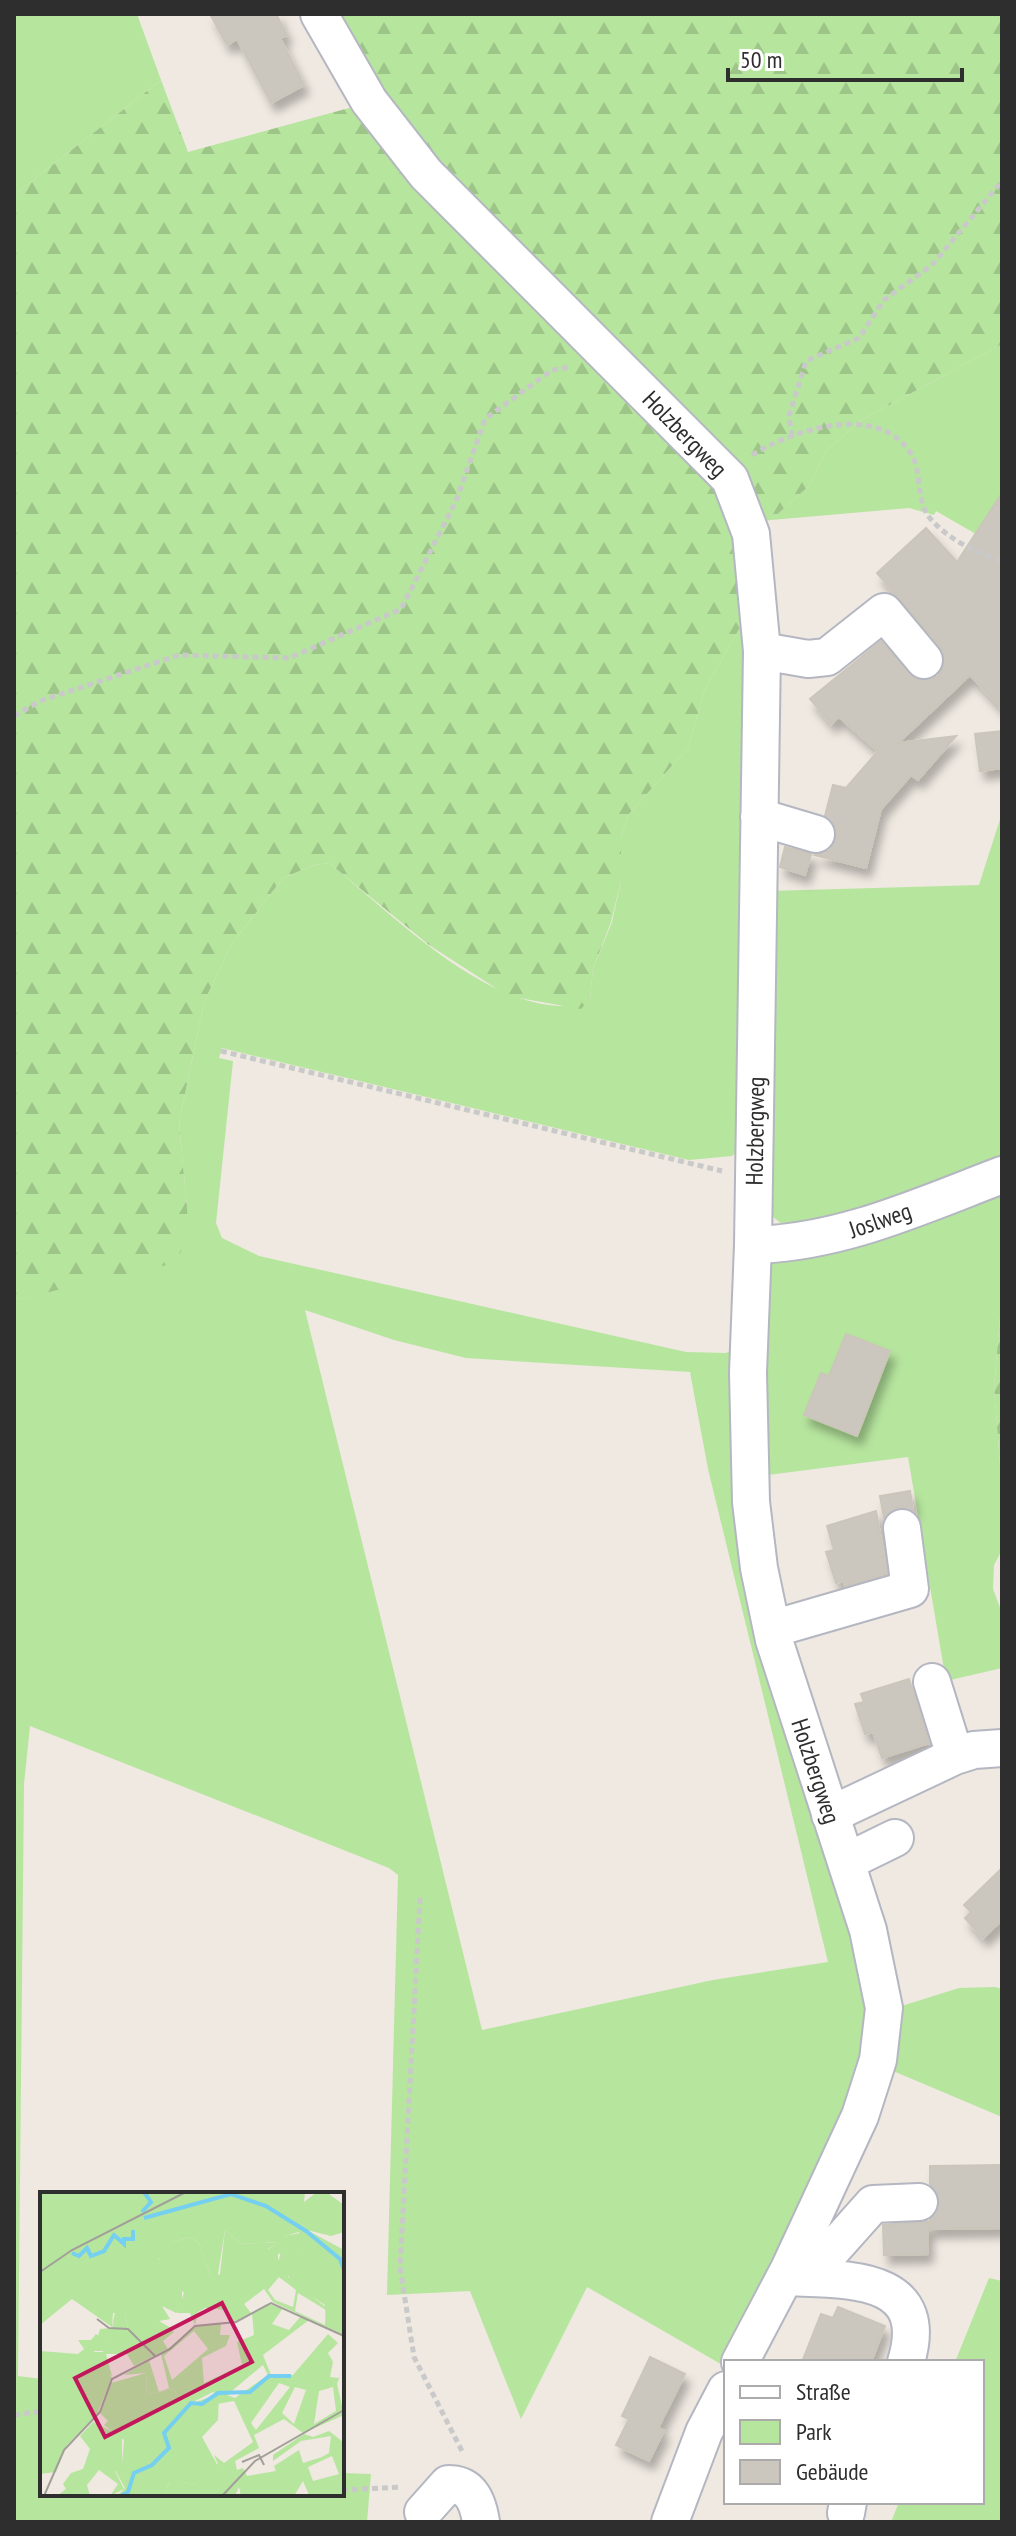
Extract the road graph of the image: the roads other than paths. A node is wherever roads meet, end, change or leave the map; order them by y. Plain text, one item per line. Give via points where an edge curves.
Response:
1 (319, 14) edge
2 (762, 651) junction
3 (924, 660) dead end
4 (759, 817) junction
5 (816, 834) dead end
6 (1002, 1175) edge
7 (753, 1245) junction
8 (902, 1528) dead end
9 (772, 1629) junction
10 (932, 1682) dead end
11 (1002, 1748) edge
12 (955, 1756) junction
13 (830, 1815) junction
14 (895, 1838) dead end
15 (846, 1862) junction
16 (919, 2202) dead end
17 (796, 2277) junction
18 (741, 2360) edge
19 (906, 2360) edge
20 (724, 2398) edge
21 (717, 2427) edge
22 (423, 2512) dead end
23 (481, 2522) edge
24 (670, 2522) edge

1 - 2 street, Holzbergweg via 369,101 426,174 730,479 751,534
2 - 3 street via 827,657 884,612
2 - 4 street, Holzbergweg
4 - 5 street
4 - 7 street, Holzbergweg
6 - 7 street, Joslweg via 850,1232 791,1244
7 - 9 street, Holzbergweg via 748,1373 751,1502
8 - 9 street via 910,1589
9 - 13 street, Holzbergweg
10 - 12 street
11 - 12 street
12 - 13 street
13 - 15 street, Holzbergweg
14 - 15 street
15 - 17 street, Holzbergweg via 877,1960 882,2040 860,2116
16 - 17 street via 873,2204
17 - 18 street, Holzbergweg
17 - 19 street via 866,2283 893,2294 910,2325
20 - 21 street
21 - 24 street
22 - 23 street via 456,2470

